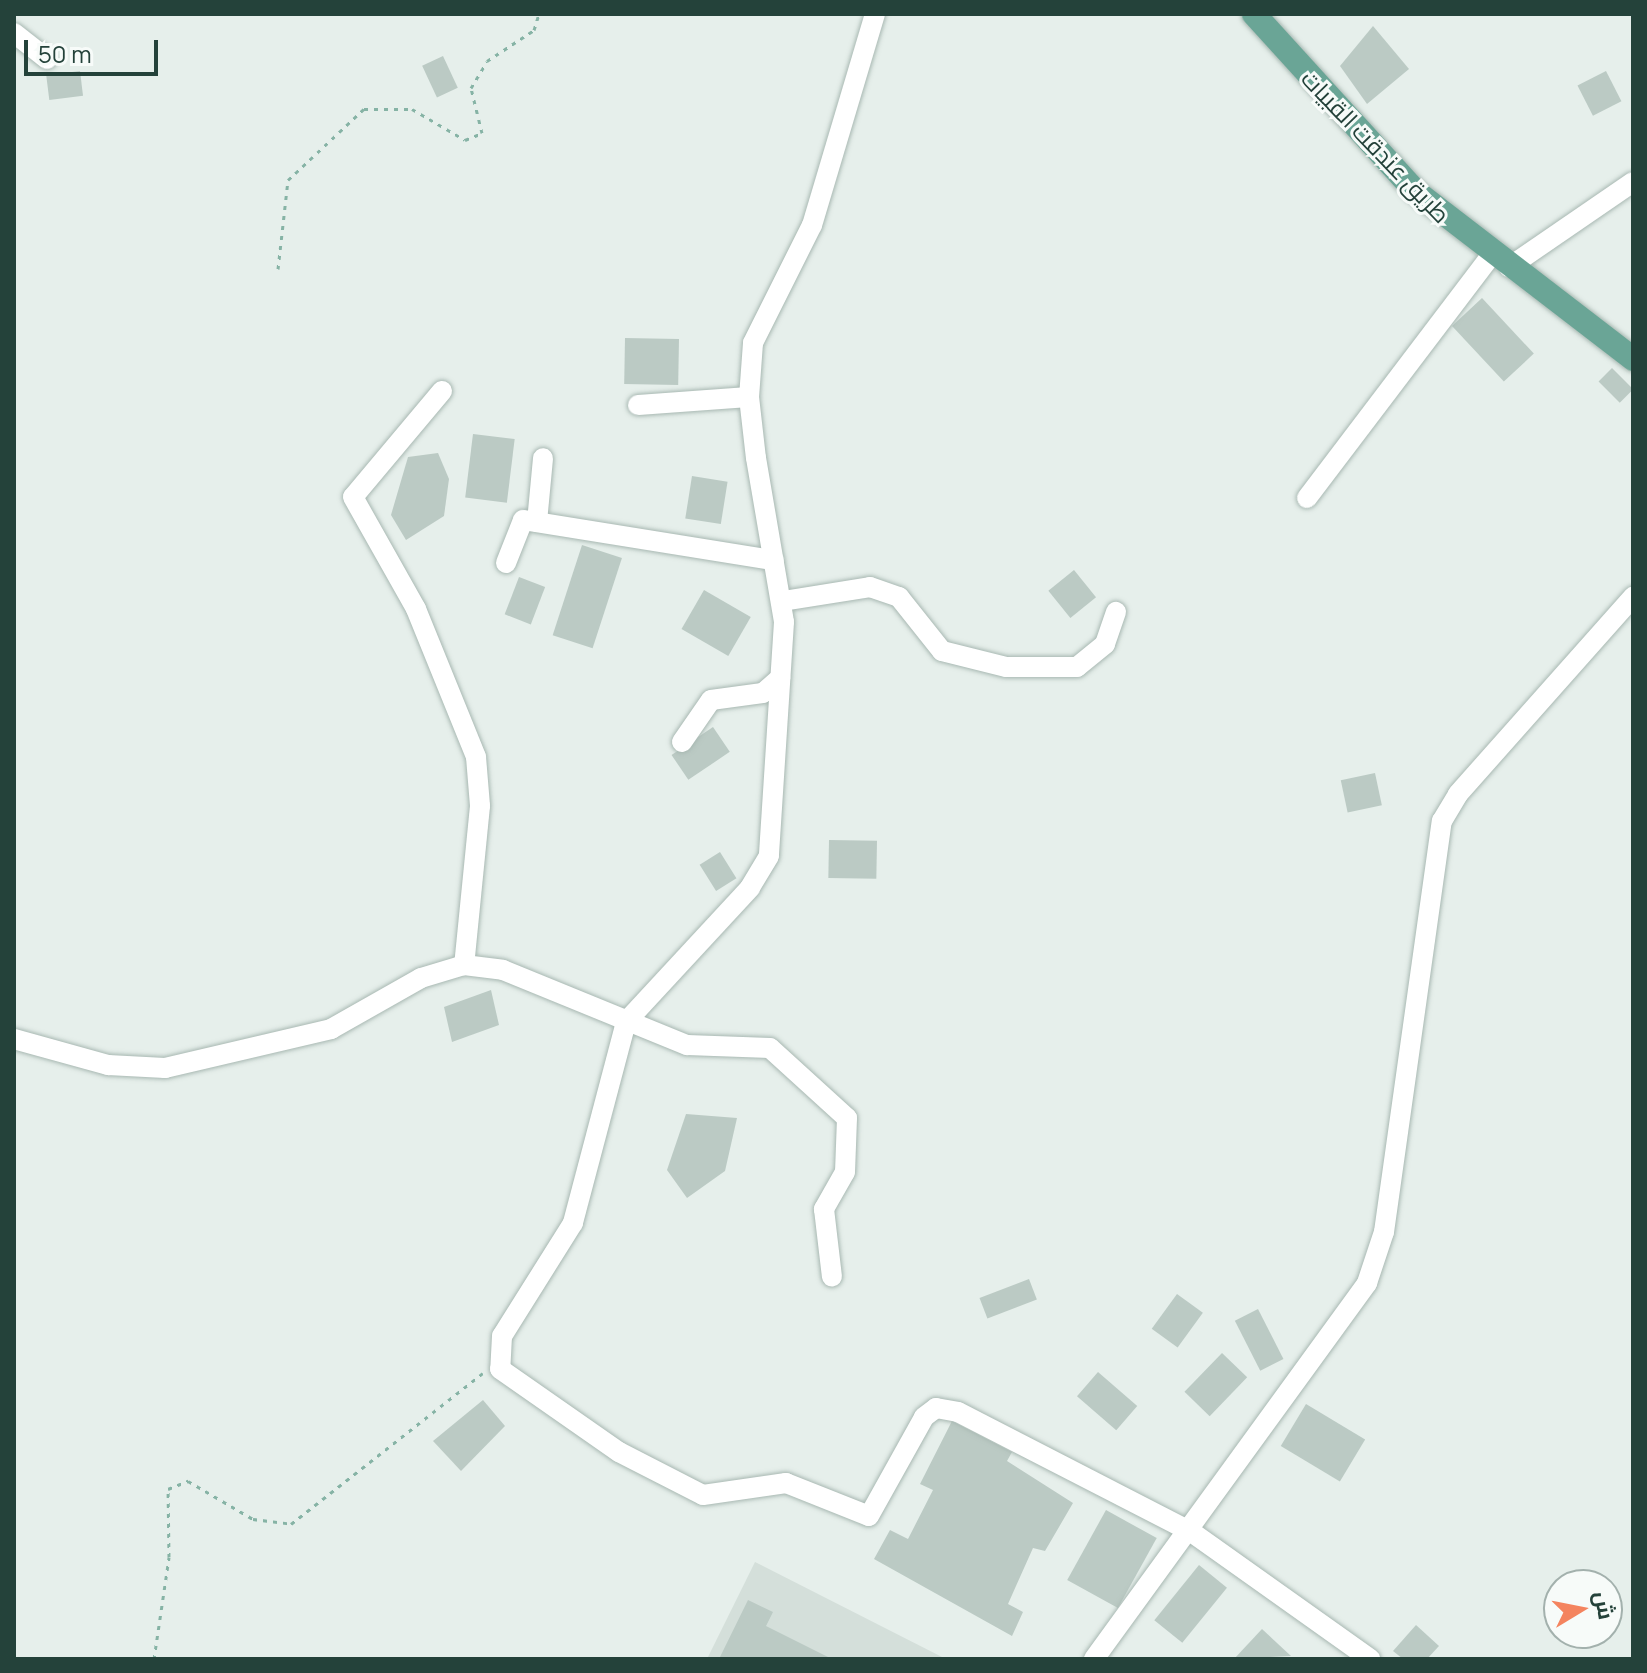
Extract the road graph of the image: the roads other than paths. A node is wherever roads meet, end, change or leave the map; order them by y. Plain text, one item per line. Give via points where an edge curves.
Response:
1 (875, 14) edge
2 (1254, 14) edge
3 (14, 33) edge
4 (47, 59) dead end
5 (1633, 182) edge
6 (1500, 261) junction
7 (1630, 352) edge
8 (442, 391) dead end
9 (749, 397) junction
10 (638, 405) dead end
11 (543, 458) dead end
12 (1307, 498) dead end
13 (537, 522) junction
14 (774, 560) junction
15 (506, 563) dead end
16 (1633, 597) edge
17 (783, 601) junction
18 (1116, 612) dead end
19 (780, 678) junction
20 (682, 742) dead end
21 (464, 965) junction
22 (626, 1022) junction
23 (14, 1039) edge
24 (832, 1277) dead end
25 (1190, 1531) junction
26 (1094, 1659) edge
27 (1370, 1659) edge

1 - 9 street via 812,225 758,326
2 - 6 main road, طريق عندقت القبيات via 1415,191
3 - 4 street
5 - 6 street
6 - 7 main road, طريق عندقت القبيات
6 - 12 street
8 - 21 street via 353,497 416,609 476,757 480,806
9 - 10 street
9 - 14 street
11 - 13 street
13 - 14 street
13 - 15 street via 523,520
14 - 17 street
16 - 25 street via 1448,807 1375,1265 1341,1323
17 - 18 street via 870,587 899,597 942,651 1006,667 1077,667 1105,644
17 - 19 street
19 - 20 street via 763,693 711,700
19 - 22 street via 772,839 762,873
21 - 22 street via 503,970
21 - 23 street via 421,978 331,1029 175,1066 108,1065
22 - 24 street via 687,1045 770,1048 847,1118 845,1172 824,1209
22 - 25 street via 573,1223 502,1336 498,1360 515,1384 619,1452 703,1495 795,1484 869,1516 924,1417 936,1408 958,1412
25 - 26 street
25 - 27 street

